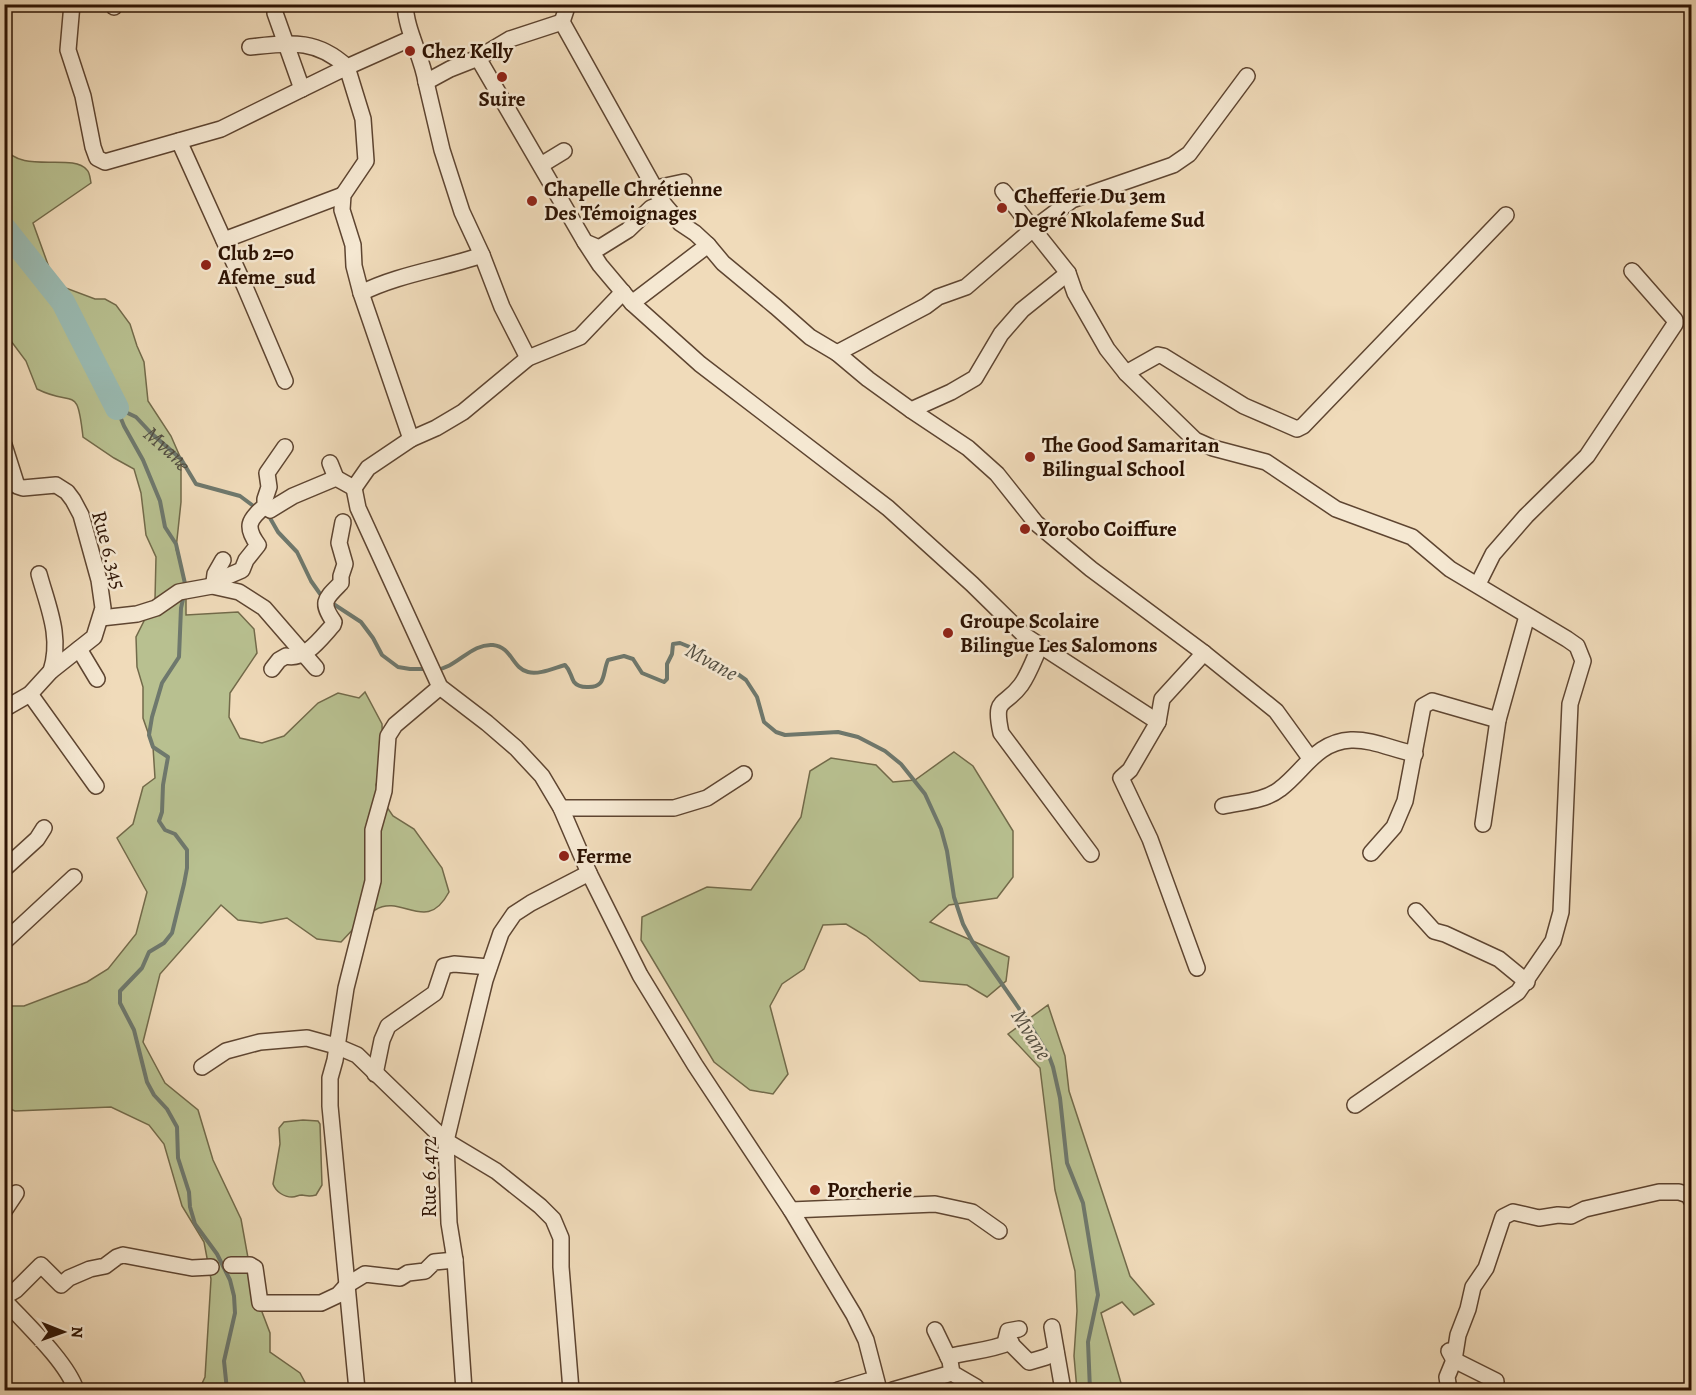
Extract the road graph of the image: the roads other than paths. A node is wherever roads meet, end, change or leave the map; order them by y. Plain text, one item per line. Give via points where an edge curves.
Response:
1 (72, 4) edge
2 (275, 4) edge
3 (405, 4) edge
4 (568, 4) edge
5 (562, 22) junction
6 (412, 38) junction
7 (286, 43) junction
8 (250, 47) dead end
9 (478, 58) junction
10 (347, 67) junction
11 (1247, 76) dead end
12 (426, 82) junction
13 (302, 89) junction
14 (179, 141) junction
15 (564, 151) dead end
16 (541, 165) junction
17 (684, 182) dead end
18 (656, 188) junction
19 (1003, 191) dead end
20 (343, 195) junction
21 (663, 203) junction
22 (1506, 215) dead end
23 (1033, 229) junction
24 (225, 240) junction
25 (585, 242) junction
26 (708, 245) junction
27 (482, 255) junction
28 (1632, 271) dead end
29 (1068, 273) junction
30 (361, 293) junction
31 (628, 297) junction
32 (837, 353) junction
33 (528, 358) junction
34 (1126, 373) junction
35 (285, 381) dead end
36 (911, 410) junction
37 (411, 439) junction
38 (4, 445) edge
39 (285, 447) dead end
40 (330, 463) dead end
41 (336, 478) junction
42 (354, 488) junction
43 (265, 506) junction
44 (343, 522) dead end
45 (223, 560) dead end
46 (39, 574) dead end
47 (213, 584) junction
48 (1478, 584) junction
49 (1527, 616) junction
50 (101, 618) junction
51 (1040, 646) junction
52 (79, 649) junction
53 (1204, 653) junction
54 (303, 654) junction
55 (316, 668) dead end
56 (272, 669) dead end
57 (51, 671) junction
58 (97, 679) dead end
59 (440, 687) junction
60 (30, 694) junction
61 (4, 709) edge
62 (1498, 720) junction
63 (1158, 722) junction
64 (1414, 754) junction
65 (1310, 758) junction
66 (744, 774) dead end
67 (96, 786) dead end
68 (1223, 807) dead end
69 (561, 808) junction
70 (1483, 824) dead end
71 (44, 828) dead end
72 (1371, 853) dead end
73 (1091, 854) dead end
74 (4, 869) edge
75 (589, 873) junction
76 (74, 877) dead end
77 (1416, 911) dead end
78 (4, 942) edge
79 (489, 967) junction
80 (1197, 968) dead end
81 (1527, 982) junction
82 (336, 1053) junction
83 (202, 1066) dead end
84 (375, 1074) junction
85 (1355, 1105) dead end
86 (446, 1141) junction
87 (16, 1193) dead end
88 (1692, 1201) edge
89 (791, 1210) junction
90 (4, 1211) edge
91 (999, 1231) dead end
92 (455, 1260) junction
93 (231, 1265) dead end
94 (211, 1267) dead end
95 (347, 1285) junction
96 (4, 1298) edge
97 (1052, 1327) dead end
98 (934, 1330) dead end
99 (1446, 1346) dead end
100 (1056, 1352) junction
101 (948, 1357) junction
102 (1454, 1360) junction
103 (952, 1373) junction
104 (1496, 1381) dead end
105 (76, 1390) edge
106 (357, 1390) edge
107 (464, 1390) edge
108 (571, 1390) edge
109 (838, 1390) edge
110 (878, 1390) edge
111 (893, 1390) edge
112 (979, 1390) edge
113 (1063, 1390) edge
114 (1449, 1390) edge

1 - 14 street via 68,50 96,158 105,162
2 - 7 street
3 - 6 street
4 - 5 street
5 - 9 street via 510,39
5 - 18 street
6 - 10 street
6 - 12 street
7 - 8 street
7 - 10 street via 312,45
7 - 13 street
9 - 12 street
9 - 16 street
10 - 13 street
10 - 20 street via 363,119 366,161
11 - 23 street via 1183,160 1072,200
12 - 27 street via 462,212
13 - 14 street via 221,129
14 - 24 street
15 - 16 street
16 - 25 street
17 - 18 street
18 - 21 street
19 - 23 street
20 - 24 street
20 - 30 street via 342,210
21 - 25 street via 600,248
21 - 26 street via 680,223
22 - 34 street via 1297,429 1244,406 1163,356
23 - 29 street
23 - 32 street via 966,287 938,297
24 - 35 street
25 - 31 street
26 - 31 street
26 - 32 street via 723,263 810,337
27 - 30 street via 398,278
27 - 33 street
28 - 48 street via 1675,324 1587,456 1493,554
29 - 34 street via 1086,316
29 - 36 street via 1022,310 1001,334 975,378
30 - 37 street
31 - 33 street via 580,337
31 - 51 street via 700,364 888,508
32 - 36 street
33 - 37 street via 463,412
34 - 48 street via 1195,440 1272,465 1336,509 1412,537 1450,569
36 - 53 street via 968,448 997,474 1036,523 1091,569
37 - 42 street via 368,468
38 - 50 street, Rue 6.345 via 16,486 56,485 73,500 99,580
39 - 43 street via 267,473
40 - 41 street
41 - 42 street
41 - 43 street via 270,510
42 - 59 street via 363,519
43 - 47 street via 250,524 250,534 258,545 242,570
44 - 54 street via 339,543 345,564 341,583 325,604 334,622
45 - 47 street
46 - 57 street via 55,633 57,655
47 - 50 street via 179,592 156,608 137,614
47 - 54 street via 239,592 264,608
48 - 49 street
49 - 62 street
49 - 81 street via 1577,646 1583,661 1570,704 1559,921 1553,941
50 - 52 street, Rue 6.345 via 93,637
51 - 63 street
51 - 73 street via 1020,687 999,705 1001,733
52 - 57 street, Rue 6.345
52 - 58 street
53 - 63 street via 1162,699
53 - 65 street via 1276,711
54 - 55 street
54 - 56 street via 286,656
57 - 60 street, Rue 6.345
59 - 69 street via 516,748 542,776
59 - 82 street via 395,725 388,736 384,791 373,830 373,881 346,988
60 - 61 street, Rue 6.345
60 - 67 street
62 - 64 street via 1426,702
62 - 70 street
63 - 80 street via 1130,770 1120,778 1150,840
64 - 65 street via 1349,740 1328,746
64 - 72 street via 1400,816
65 - 68 street via 1273,793
66 - 69 street via 707,798 674,808
69 - 75 street
71 - 74 street
75 - 79 street, Rue 6.472 via 514,914 501,933
75 - 89 street via 646,985
76 - 78 street
77 - 81 street via 1434,931 1494,956
79 - 84 street via 444,966 435,993 388,1026
79 - 86 street, Rue 6.472
81 - 85 street via 1518,993
82 - 83 street via 314,1039 277,1040 236,1047
82 - 84 street via 357,1055
82 - 95 street via 330,1078 330,1106
84 - 86 street
86 - 92 street, Rue 6.472 via 449,1223
86 - 108 street via 509,1181 553,1220 561,1238
87 - 90 street
88 - 102 street via 1679,1192 1659,1192 1585,1209 1571,1216 1539,1218 1513,1212 1503,1217 1486,1269 1473,1287
89 - 91 street via 935,1204 972,1212
89 - 110 street via 858,1311
92 - 95 street via 434,1262 425,1271 400,1278 365,1274
92 - 107 street, Rue 6.472
93 - 95 street via 255,1268 260,1303 321,1303 339,1295
94 - 96 street via 192,1268 123,1256 61,1285 41,1265
95 - 106 street
96 - 105 street via 73,1380
97 - 100 street
98 - 101 street
99 - 102 street
100 - 101 street via 1029,1362 1016,1350 1015,1335 990,1350
100 - 113 street
101 - 103 street
102 - 104 street
102 - 114 street via 1448,1377
103 - 111 street
103 - 112 street
109 - 110 street via 868,1381

